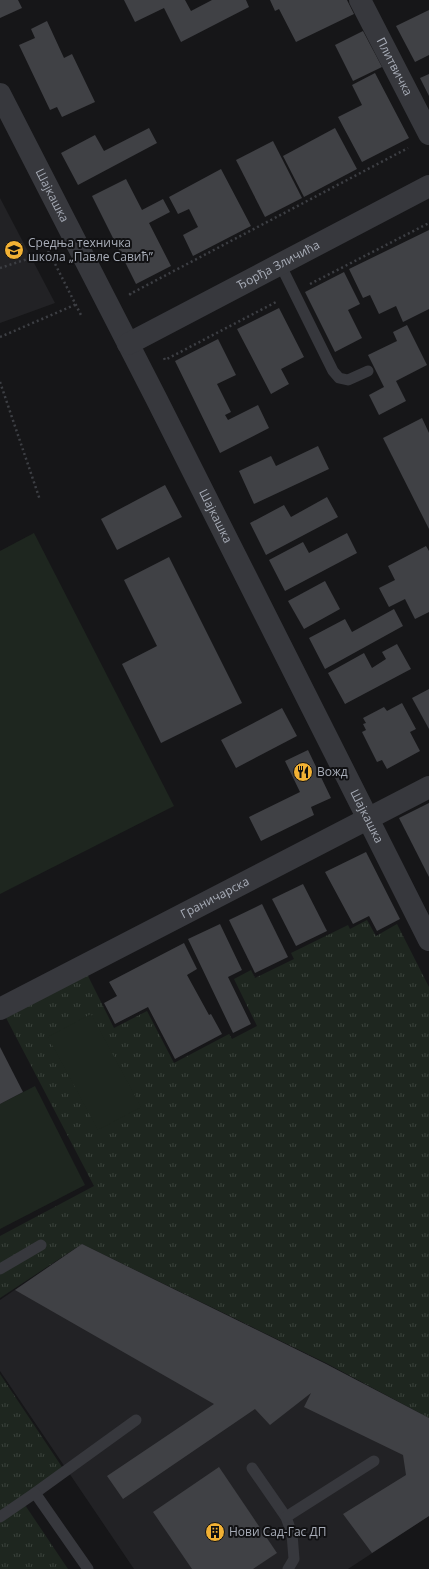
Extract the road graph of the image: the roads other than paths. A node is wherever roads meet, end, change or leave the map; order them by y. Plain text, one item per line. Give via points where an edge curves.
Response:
1 (360, 0) edge
2 (0, 94) edge
3 (422, 139) edge
4 (429, 186) edge
5 (280, 264) junction
6 (128, 344) junction
7 (368, 371) dead end
8 (429, 787) edge
9 (368, 819) junction
10 (429, 940) edge
11 (0, 1009) edge
12 (41, 1245) dead end
13 (0, 1269) edge
14 (136, 1420) dead end
15 (374, 1461) dead end
16 (252, 1468) dead end
17 (35, 1493) junction
18 (0, 1517) edge
19 (286, 1517) junction
20 (88, 1569) edge
21 (288, 1569) edge

1 - 3 street, Плитвичка via 412,102
2 - 6 street, Шајкашка
4 - 5 street, Ђорђа Зличића
5 - 6 street, Ђорђа Зличића
5 - 7 lane via 333,371 339,378 348,380
6 - 9 street, Шајкашка
8 - 9 street, Граничарска
9 - 10 street, Шајкашка
9 - 11 street, Граничарска
12 - 13 lane
14 - 17 lane
15 - 19 lane
16 - 19 lane
17 - 18 lane
17 - 20 lane
19 - 21 lane via 292,1534 294,1559

